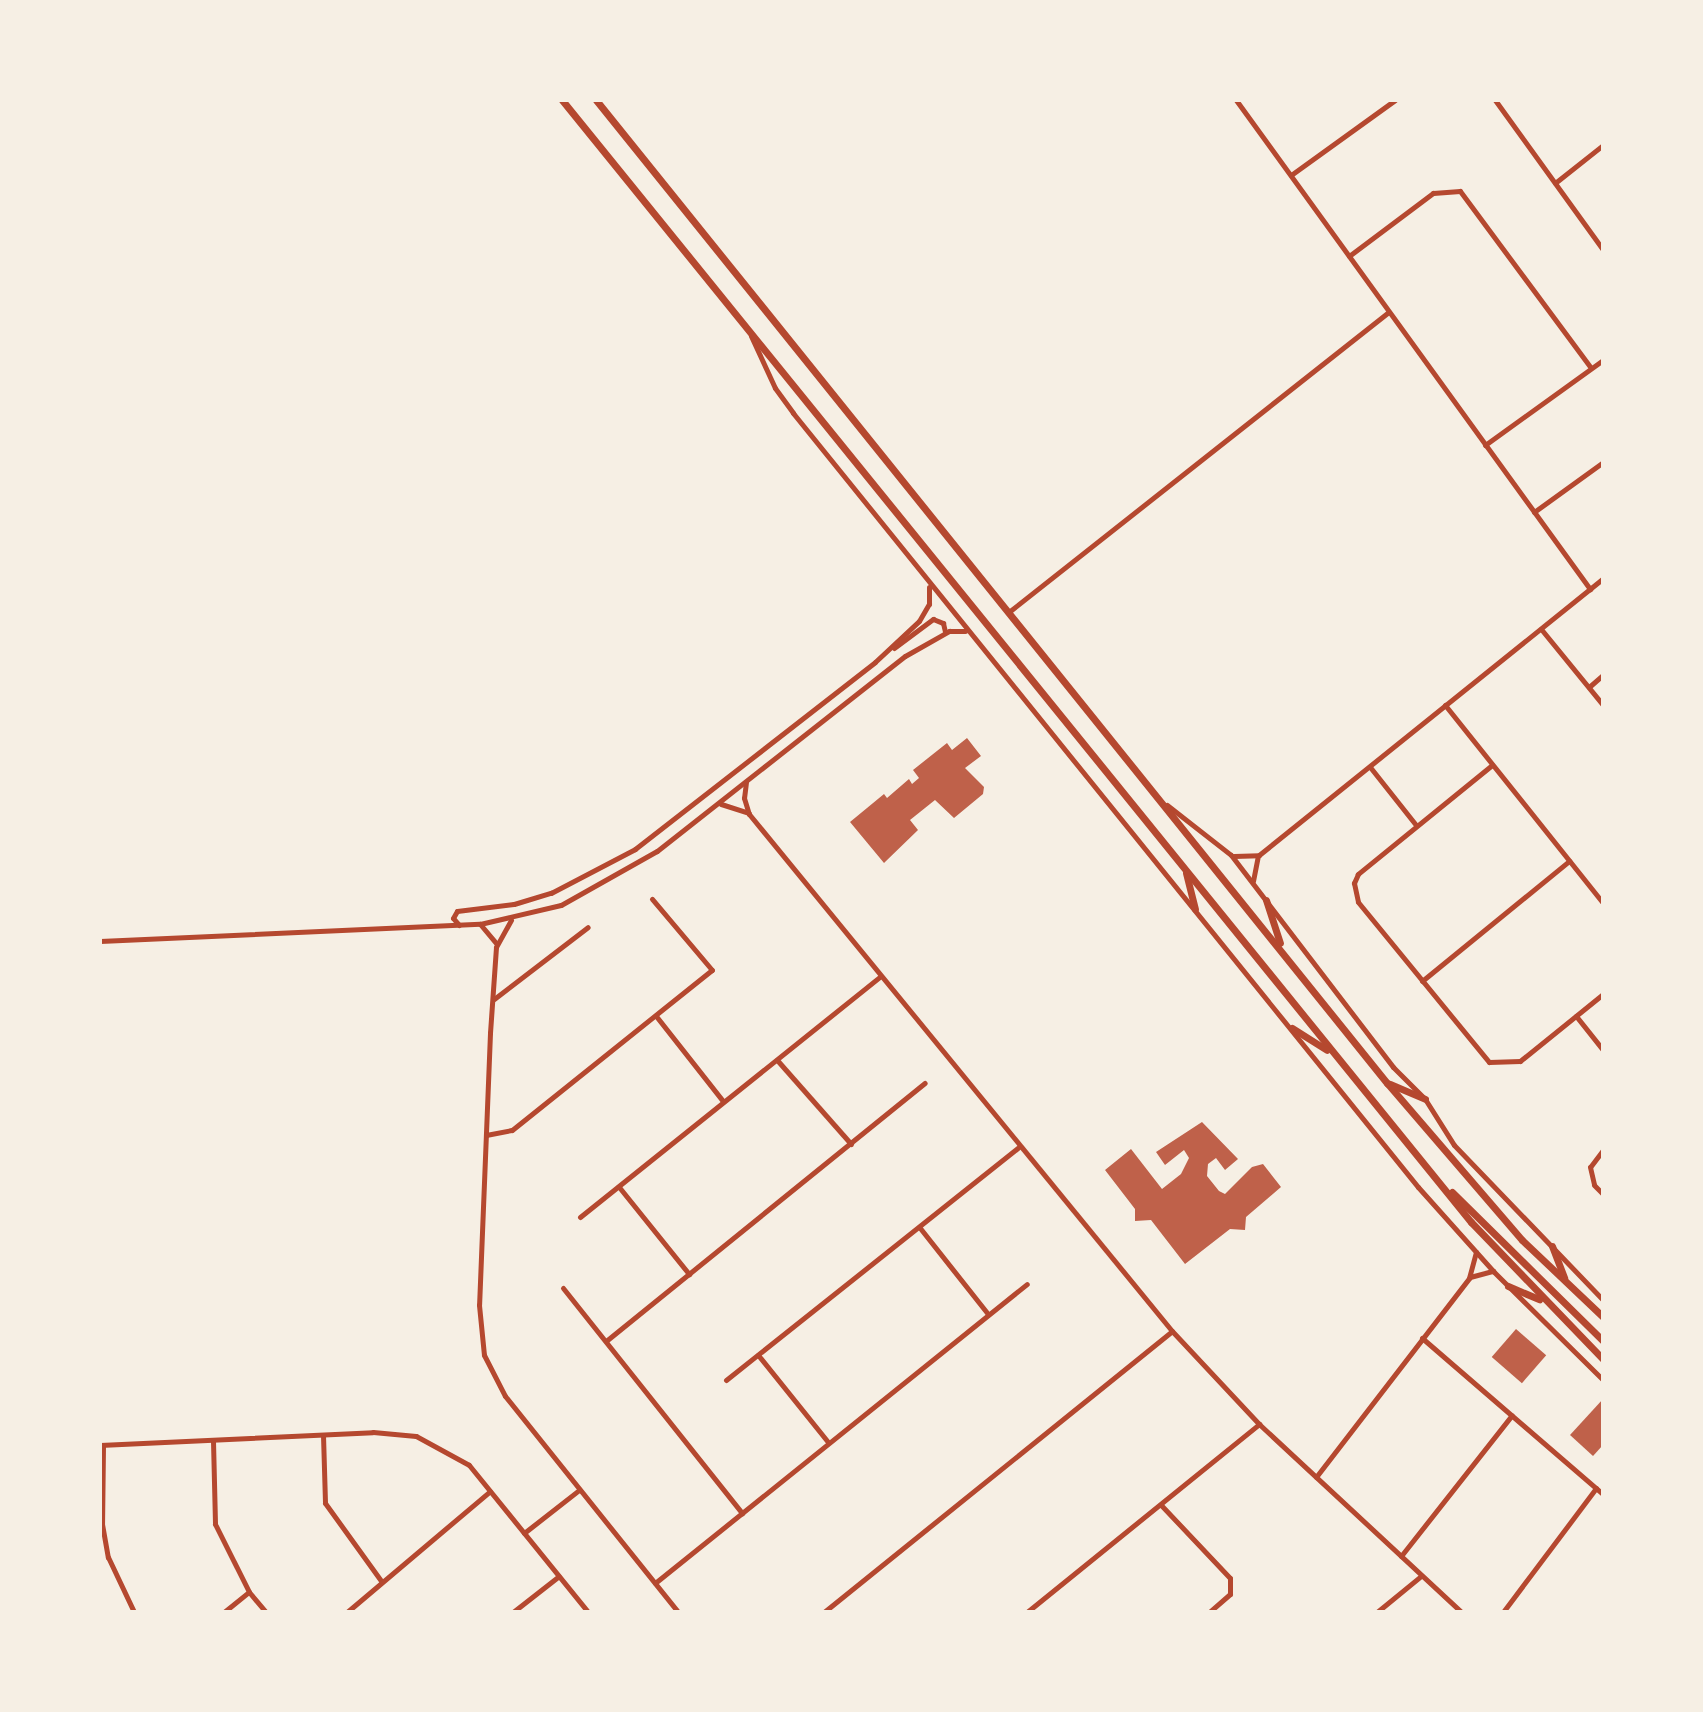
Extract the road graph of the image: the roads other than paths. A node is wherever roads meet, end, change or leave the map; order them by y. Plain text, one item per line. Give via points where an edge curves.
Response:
1 (562, 100) edge
2 (596, 100) edge
3 (1236, 100) edge
4 (1395, 100) edge
5 (1497, 101) edge
6 (1603, 145) edge
7 (1291, 175) junction
8 (1555, 183) junction
9 (1603, 250) edge
10 (1349, 256) junction
11 (1388, 312) junction
12 (747, 327) junction
13 (1603, 360) edge
14 (1591, 368) junction
15 (1485, 445) junction
16 (1603, 462) edge
17 (1534, 512) junction
18 (1603, 578) edge
19 (927, 583) junction
20 (1590, 589) junction
21 (1010, 611) junction
22 (1541, 629) junction
23 (966, 631) junction
24 (945, 633) junction
25 (888, 650) junction
26 (1603, 675) edge
27 (1589, 687) junction
28 (1445, 705) junction
29 (1603, 705) edge
30 (1492, 765) junction
31 (1370, 767) junction
32 (746, 782) junction
33 (718, 804) junction
34 (1167, 805) junction
35 (749, 814) junction
36 (1416, 825) junction
37 (1231, 855) junction
38 (1259, 855) junction
39 (1569, 861) junction
40 (1186, 871) junction
41 (1253, 883) junction
42 (652, 899) dead end
43 (1266, 900) junction
44 (1603, 903) edge
45 (1195, 909) junction
46 (512, 919) junction
47 (480, 924) junction
48 (460, 925) junction
49 (588, 927) dead end
50 (100, 941) edge
51 (496, 947) junction
52 (1282, 948) junction
53 (880, 977) junction
54 (1422, 981) junction
55 (1603, 994) edge
56 (494, 999) junction
57 (656, 1016) junction
58 (1576, 1016) junction
59 (1292, 1028) junction
60 (1603, 1050) edge
61 (1333, 1054) junction
62 (777, 1060) junction
63 (925, 1083) dead end
64 (1387, 1083) junction
65 (1425, 1099) junction
66 (723, 1101) junction
67 (486, 1135) junction
68 (851, 1144) junction
69 (1018, 1148) junction
70 (1603, 1150) edge
71 (1444, 1186) junction
72 (619, 1187) junction
73 (1603, 1194) edge
74 (580, 1217) dead end
75 (920, 1228) junction
76 (1552, 1246) junction
77 (1476, 1252) junction
78 (1493, 1271) junction
79 (689, 1274) junction
80 (1469, 1278) junction
81 (1027, 1284) dead end
82 (1566, 1284) junction
83 (1508, 1286) junction
84 (563, 1288) dead end
85 (1542, 1300) junction
86 (1603, 1300) edge
87 (988, 1314) junction
88 (1603, 1317) edge
89 (1172, 1331) junction
90 (1422, 1338) junction
91 (606, 1341) junction
92 (1603, 1341) edge
93 (758, 1355) junction
94 (1603, 1359) edge
95 (726, 1380) dead end
96 (1603, 1380) edge
97 (1512, 1415) junction
98 (1259, 1424) junction
99 (323, 1435) junction
100 (213, 1441) junction
101 (828, 1442) junction
102 (102, 1445) edge
103 (1316, 1477) junction
104 (1596, 1488) junction
105 (579, 1490) junction
106 (490, 1491) junction
107 (1603, 1494) edge
108 (1161, 1505) junction
109 (742, 1513) junction
110 (524, 1533) junction
111 (1401, 1556) junction
112 (559, 1576) junction
113 (1421, 1576) junction
114 (382, 1582) junction
115 (655, 1583) junction
116 (249, 1592) junction
117 (134, 1612) edge
118 (224, 1612) edge
119 (266, 1612) edge
120 (347, 1612) edge
121 (513, 1612) edge
122 (588, 1612) edge
123 (678, 1612) edge
124 (825, 1612) edge
125 (1027, 1612) edge
126 (1209, 1612) edge
127 (1377, 1612) edge
128 (1461, 1612) edge
129 (1503, 1612) edge

1 - 12 main road
2 - 21 main road
3 - 7 street
4 - 7 street
5 - 8 street
6 - 8 street
7 - 10 street
8 - 9 street
10 - 11 street
10 - 14 street via 1433,193 1460,191
11 - 15 street
11 - 21 street
12 - 19 street via 775,388
12 - 40 main road
13 - 14 street
14 - 15 street
15 - 17 street
16 - 17 street
17 - 20 street
18 - 20 street
19 - 23 street
19 - 25 street via 927,609
20 - 22 street
21 - 34 main road
22 - 27 street
22 - 28 street
23 - 24 street
23 - 45 street
24 - 25 street via 943,623 933,619
24 - 32 street via 894,665
25 - 48 street via 620,859 533,899 457,911 453,918
26 - 27 street
27 - 29 street
28 - 30 street
28 - 31 street
30 - 36 street
30 - 39 street
31 - 36 street
31 - 38 street
32 - 33 street
32 - 35 street
33 - 35 street
33 - 46 street via 603,886
34 - 37 street
34 - 52 main road
35 - 53 street
36 - 54 street via 1358,874 1354,892
37 - 38 street
37 - 41 street
38 - 41 street
39 - 44 street
39 - 54 street
40 - 45 main road
40 - 61 main road
41 - 43 street
42 - 57 street via 712,970
43 - 52 main road
43 - 65 street via 1393,1067
45 - 59 street
46 - 47 street
46 - 51 street
47 - 48 street
47 - 51 street via 491,932
48 - 50 street
49 - 56 street
51 - 56 street
52 - 64 main road
53 - 62 street
53 - 69 street
54 - 58 street via 1481,1056 1498,1066 1520,1061
55 - 58 street
56 - 67 street
57 - 66 street
57 - 67 street via 512,1130
58 - 60 street
59 - 61 main road
59 - 77 street
61 - 71 main road
62 - 66 street
62 - 68 street
63 - 68 street
64 - 65 main road
64 - 82 main road
65 - 76 street via 1454,1145 1520,1220
66 - 72 street
67 - 105 street via 479,1305 484,1355 505,1396
68 - 79 street
69 - 75 street
69 - 89 street
70 - 73 street via 1590,1167 1594,1185
71 - 85 main road
71 - 92 main road via 1481,1215
72 - 74 street
72 - 79 street
75 - 87 street
75 - 93 street
76 - 82 main road
76 - 86 street
77 - 78 street
77 - 80 street
78 - 80 street
78 - 83 street
79 - 91 street
80 - 90 street
81 - 87 street
82 - 88 main road
83 - 85 main road
83 - 96 street
84 - 91 street
85 - 94 main road
87 - 101 street
89 - 98 street
89 - 124 street
90 - 97 street
90 - 103 street
91 - 109 street
93 - 95 street
93 - 101 street
97 - 104 street
97 - 111 street
98 - 103 street
98 - 108 street
99 - 100 street
99 - 106 street via 416,1436 469,1465
99 - 114 street via 325,1503
100 - 102 street
100 - 116 street via 215,1524
101 - 109 street
102 - 117 street via 106,1546
103 - 111 street
104 - 107 street
104 - 129 street
105 - 110 street
105 - 115 street
106 - 110 street
106 - 114 street
108 - 125 street
108 - 126 street via 1230,1578 1230,1594
109 - 115 street
110 - 112 street
111 - 113 street
112 - 121 street
112 - 122 street
113 - 127 street
113 - 128 street
114 - 120 street
115 - 123 street
116 - 118 street
116 - 119 street

